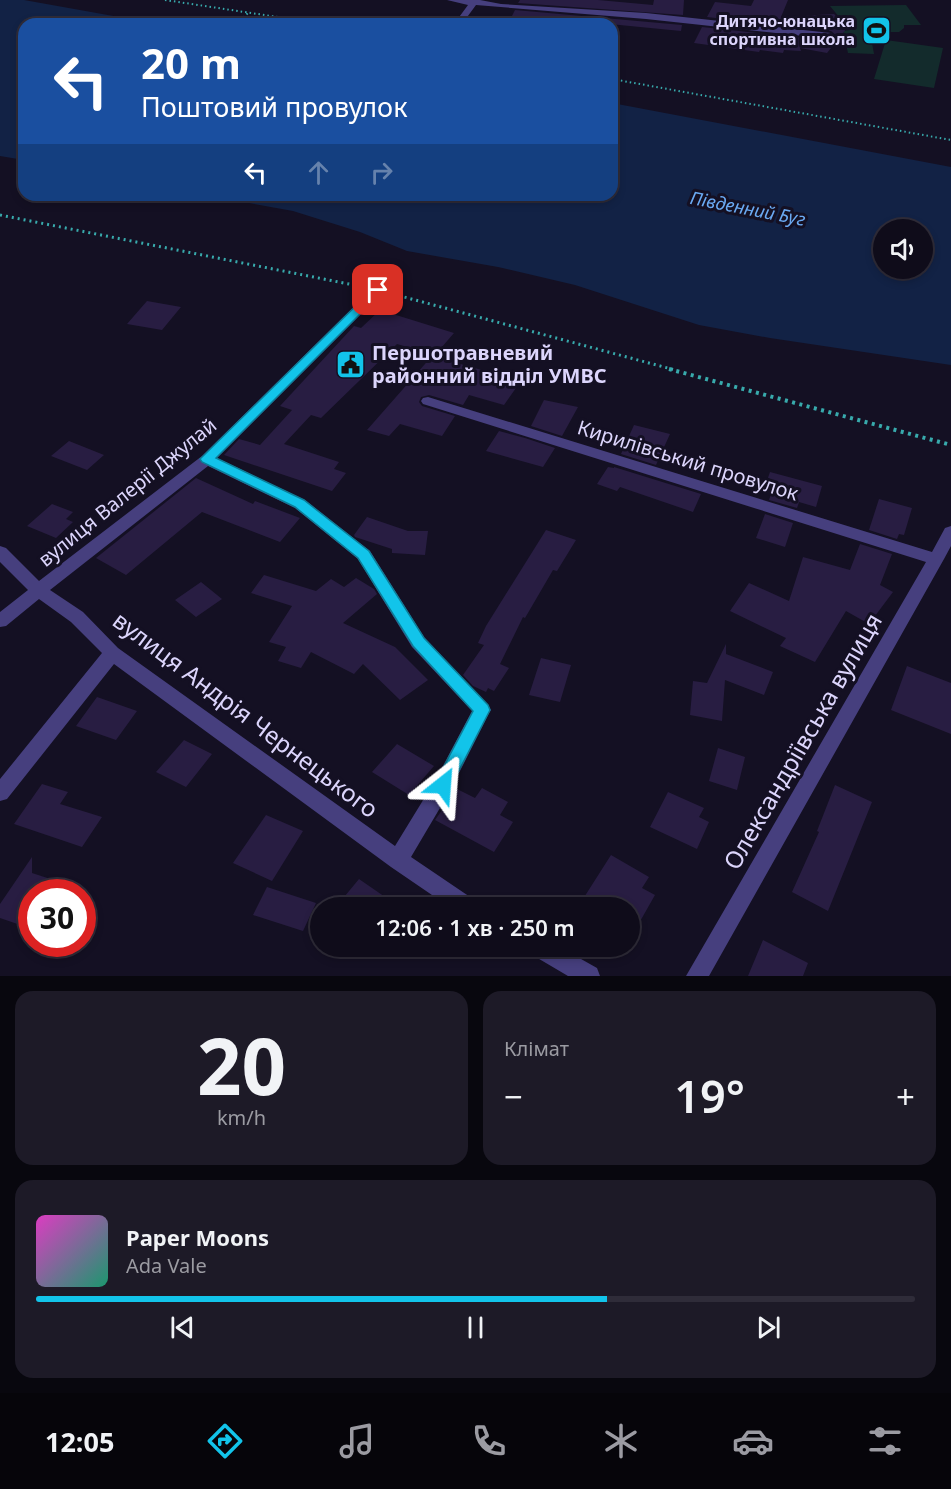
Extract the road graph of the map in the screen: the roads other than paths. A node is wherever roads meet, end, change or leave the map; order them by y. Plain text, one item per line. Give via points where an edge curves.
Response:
1 (451, 0) edge
2 (475, 1) edge
3 (462, 18) edge
4 (831, 36) dead end
5 (378, 290) road end
6 (428, 401) dead end
7 (207, 459) junction
8 (951, 532) edge
9 (0, 552) edge
10 (936, 559) junction
11 (39, 591) junction
12 (0, 621) edge
13 (112, 653) junction
14 (0, 793) edge
15 (398, 860) junction
16 (453, 897) edge
17 (556, 957) edge
18 (589, 976) edge
19 (697, 976) edge

1 - 2 street
2 - 3 street
2 - 4 street
5 - 7 street, вулиця Валерії Джулай
6 - 10 street, Кирилівський провулок
7 - 11 street, вулиця Валерії Джулай
7 - 15 street via 300,504 364,555 418,642 482,710
8 - 10 street, Олександріївська вулиця
9 - 11 street, вулиця Андрія Чернецького
10 - 19 street, Олександріївська вулиця
11 - 12 street, вулиця Валерії Джулай
11 - 13 street, вулиця Андрія Чернецького via 77,617
13 - 14 street
13 - 15 street, вулиця Андрія Чернецького
15 - 16 street, вулиця Андрія Чернецького
17 - 18 street

